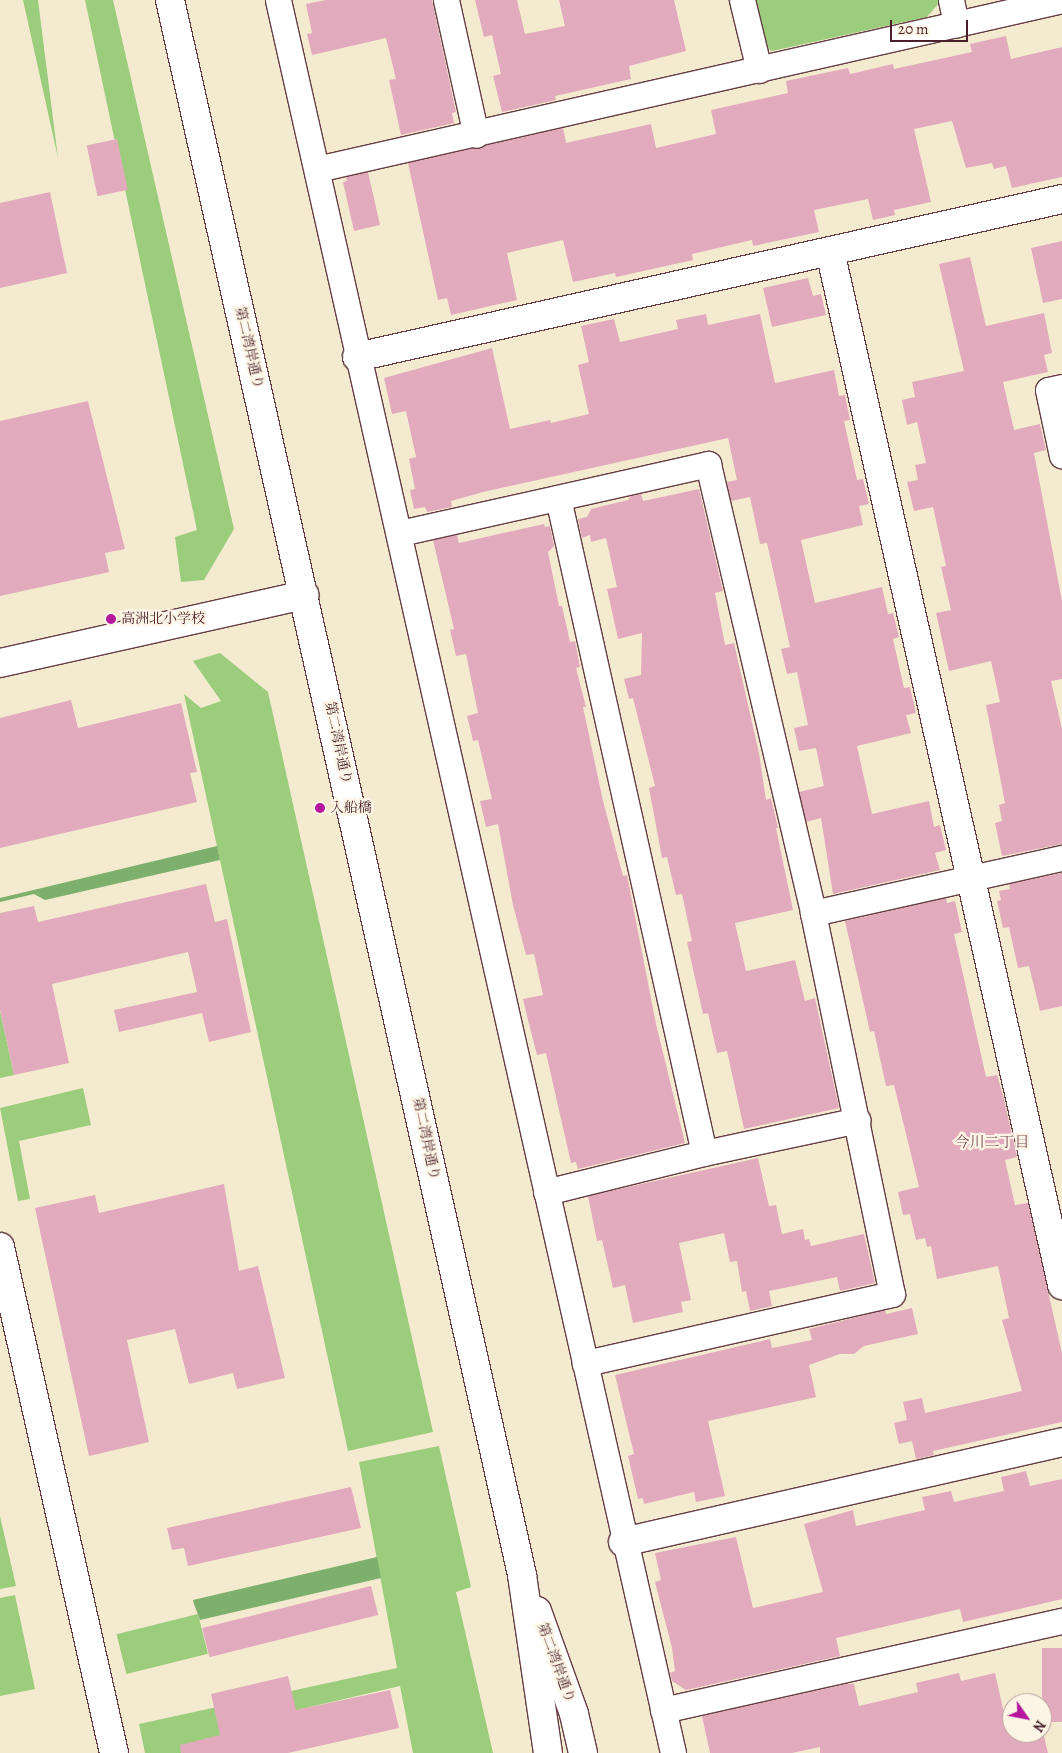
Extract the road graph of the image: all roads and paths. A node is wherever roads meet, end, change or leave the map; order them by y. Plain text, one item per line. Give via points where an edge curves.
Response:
1 (170, 0) edge
2 (278, 0) edge
3 (446, 0) edge
4 (742, 0) edge
5 (951, 0) edge
6 (1062, 0) edge
7 (956, 24) junction
8 (759, 70) junction
9 (476, 134) junction
10 (317, 169) junction
11 (1062, 199) edge
12 (830, 251) junction
13 (357, 357) junction
14 (1062, 387) edge
15 (1062, 456) edge
16 (558, 498) junction
17 (400, 533) junction
18 (305, 595) junction
19 (0, 663) edge
20 (1062, 858) edge
21 (970, 878) junction
22 (813, 913) junction
23 (858, 1120) junction
24 (704, 1153) junction
25 (546, 1192) junction
26 (0, 1247) edge
27 (1062, 1285) edge
28 (585, 1363) junction
29 (1062, 1442) edge
30 (623, 1542) junction
31 (522, 1575) junction
32 (1062, 1622) edge
33 (663, 1710) junction
34 (114, 1753) edge
35 (548, 1753) edge
36 (583, 1753) edge
37 (673, 1753) edge

1 - 18 street, 第二湾岸通り
2 - 10 street
3 - 9 street
4 - 8 street
5 - 7 street
6 - 7 street
7 - 8 street
8 - 9 street
9 - 10 street
10 - 13 street
11 - 12 street
12 - 13 street
12 - 21 street
13 - 17 street
14 - 15 street via 1048,390
16 - 17 street
16 - 22 street via 708,464
16 - 24 street
17 - 25 street
18 - 19 street
18 - 31 street, 第二湾岸通り
20 - 21 street
21 - 22 street
21 - 27 street
22 - 23 street
23 - 24 street
23 - 28 street via 892,1294
24 - 25 street
25 - 28 street
26 - 34 street
28 - 30 street
29 - 30 street
30 - 33 street
31 - 35 street, 第二湾岸通り via 540,1721
31 - 36 street, 第二湾岸通り via 574,1714
32 - 33 street
33 - 37 street

